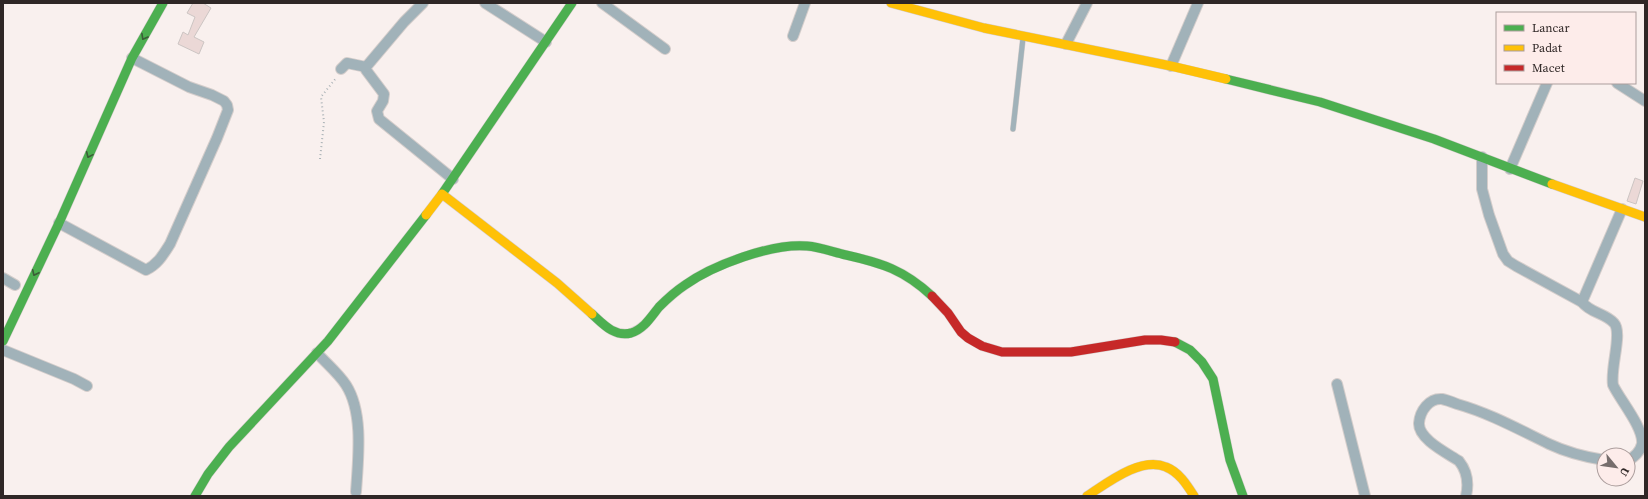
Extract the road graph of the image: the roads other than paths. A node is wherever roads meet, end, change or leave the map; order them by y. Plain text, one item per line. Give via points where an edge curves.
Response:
1 (163, 3) edge
2 (423, 3) edge
3 (485, 3) edge
4 (572, 3) edge
5 (602, 3) edge
6 (805, 3) edge
7 (891, 3) edge
8 (1087, 3) edge
9 (1198, 3) edge
10 (793, 36) dead end
11 (1023, 36) junction
12 (546, 42) junction
13 (1066, 44) junction
14 (665, 49) dead end
15 (132, 58) junction
16 (1171, 66) junction
17 (366, 67) junction
18 (341, 69) road end
19 (1547, 84) edge
20 (1619, 84) edge
21 (1645, 101) edge
22 (1013, 129) dead end
23 (1482, 157) junction
24 (1510, 169) junction
25 (453, 179) junction
26 (442, 194) junction
27 (1622, 209) junction
28 (1645, 216) edge
29 (59, 223) junction
30 (3, 278) edge
31 (15, 285) dead end
32 (1582, 302) junction
33 (3, 341) edge
34 (3, 350) edge
35 (317, 353) junction
36 (1337, 384) dead end
37 (87, 386) dead end
38 (1636, 454) edge
39 (1596, 458) edge
40 (356, 492) dead end
41 (195, 496) edge
42 (1087, 496) edge
43 (1194, 496) edge
44 (1243, 496) edge
45 (1365, 496) edge
46 (1466, 496) edge

1 -> 15 main road
2 - 17 street
3 - 12 street
4 - 12 main road
5 - 14 street
6 - 10 street
7 - 11 main road
8 - 13 street
9 - 16 street
11 - 13 main road
11 - 22 lane
12 - 25 main road
13 - 16 main road
15 -> 29 main road
15 - 29 street via 224,101 228,110 217,138 170,244 154,266 146,270
16 - 23 main road via 1320,102
17 - 18 street via 347,63
17 - 25 street via 368,75 384,94 377,111 379,119
19 - 24 street
20 - 21 street
23 - 24 main road
23 - 32 street via 1482,189 1503,254 1516,266
24 - 27 main road
25 - 26 main road
26 - 35 main road
26 - 44 main road via 556,283 611,331 619,334 635,332 644,326 662,304 702,272 780,247 811,246 899,271 934,300 966,337 991,349 1016,353 1068,354 1155,338 1181,345 1196,354 1213,379 1229,454
27 - 28 main road
27 - 32 street
29 -> 33 main road
30 - 31 street
32 - 38 street via 1609,319 1617,328 1612,378 1617,394 1642,439
34 - 37 street
35 - 40 street via 346,384 353,398 358,448
35 - 41 main road via 229,448 208,474
36 - 45 street
39 - 46 street via 1567,451 1471,408 1442,399 1433,400 1422,410 1420,428 1431,442 1462,465 1467,478
42 - 43 main road via 1136,467 1158,464 1178,475

